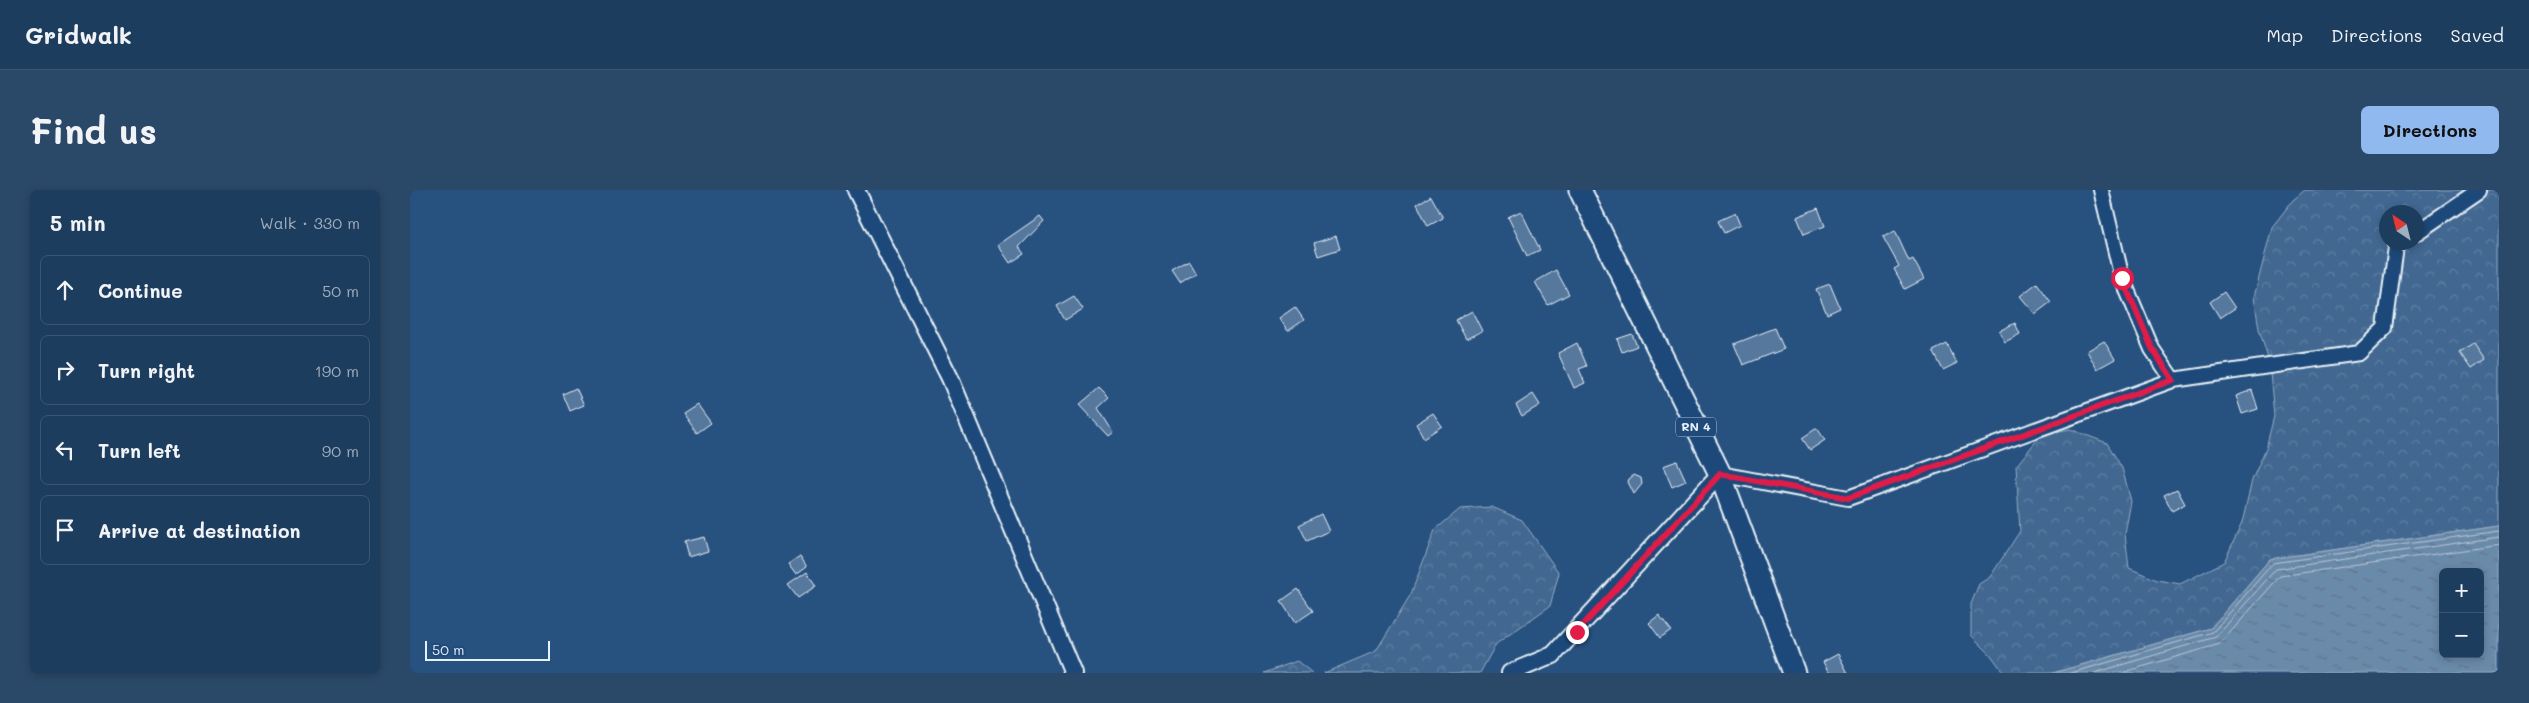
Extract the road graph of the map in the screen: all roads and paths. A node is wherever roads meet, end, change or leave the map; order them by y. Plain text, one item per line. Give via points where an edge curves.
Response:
1 (856, 190) edge
2 (1580, 190) edge
3 (2101, 190) edge
4 (2479, 190) edge
5 (2424, 228) edge
6 (2396, 250) edge
7 (2173, 380) junction
8 (1720, 474) junction
9 (1073, 673) edge
10 (1510, 673) edge
11 (1794, 673) edge

1 - 9 street via 950,378
2 - 8 main road, RN 4
3 - 7 street via 2122,278 2152,348
4 - 5 street
6 - 7 street via 2385,328 2359,353
7 - 8 street via 1848,498
8 - 10 street via 1553,655
8 - 11 main road, RN 4

